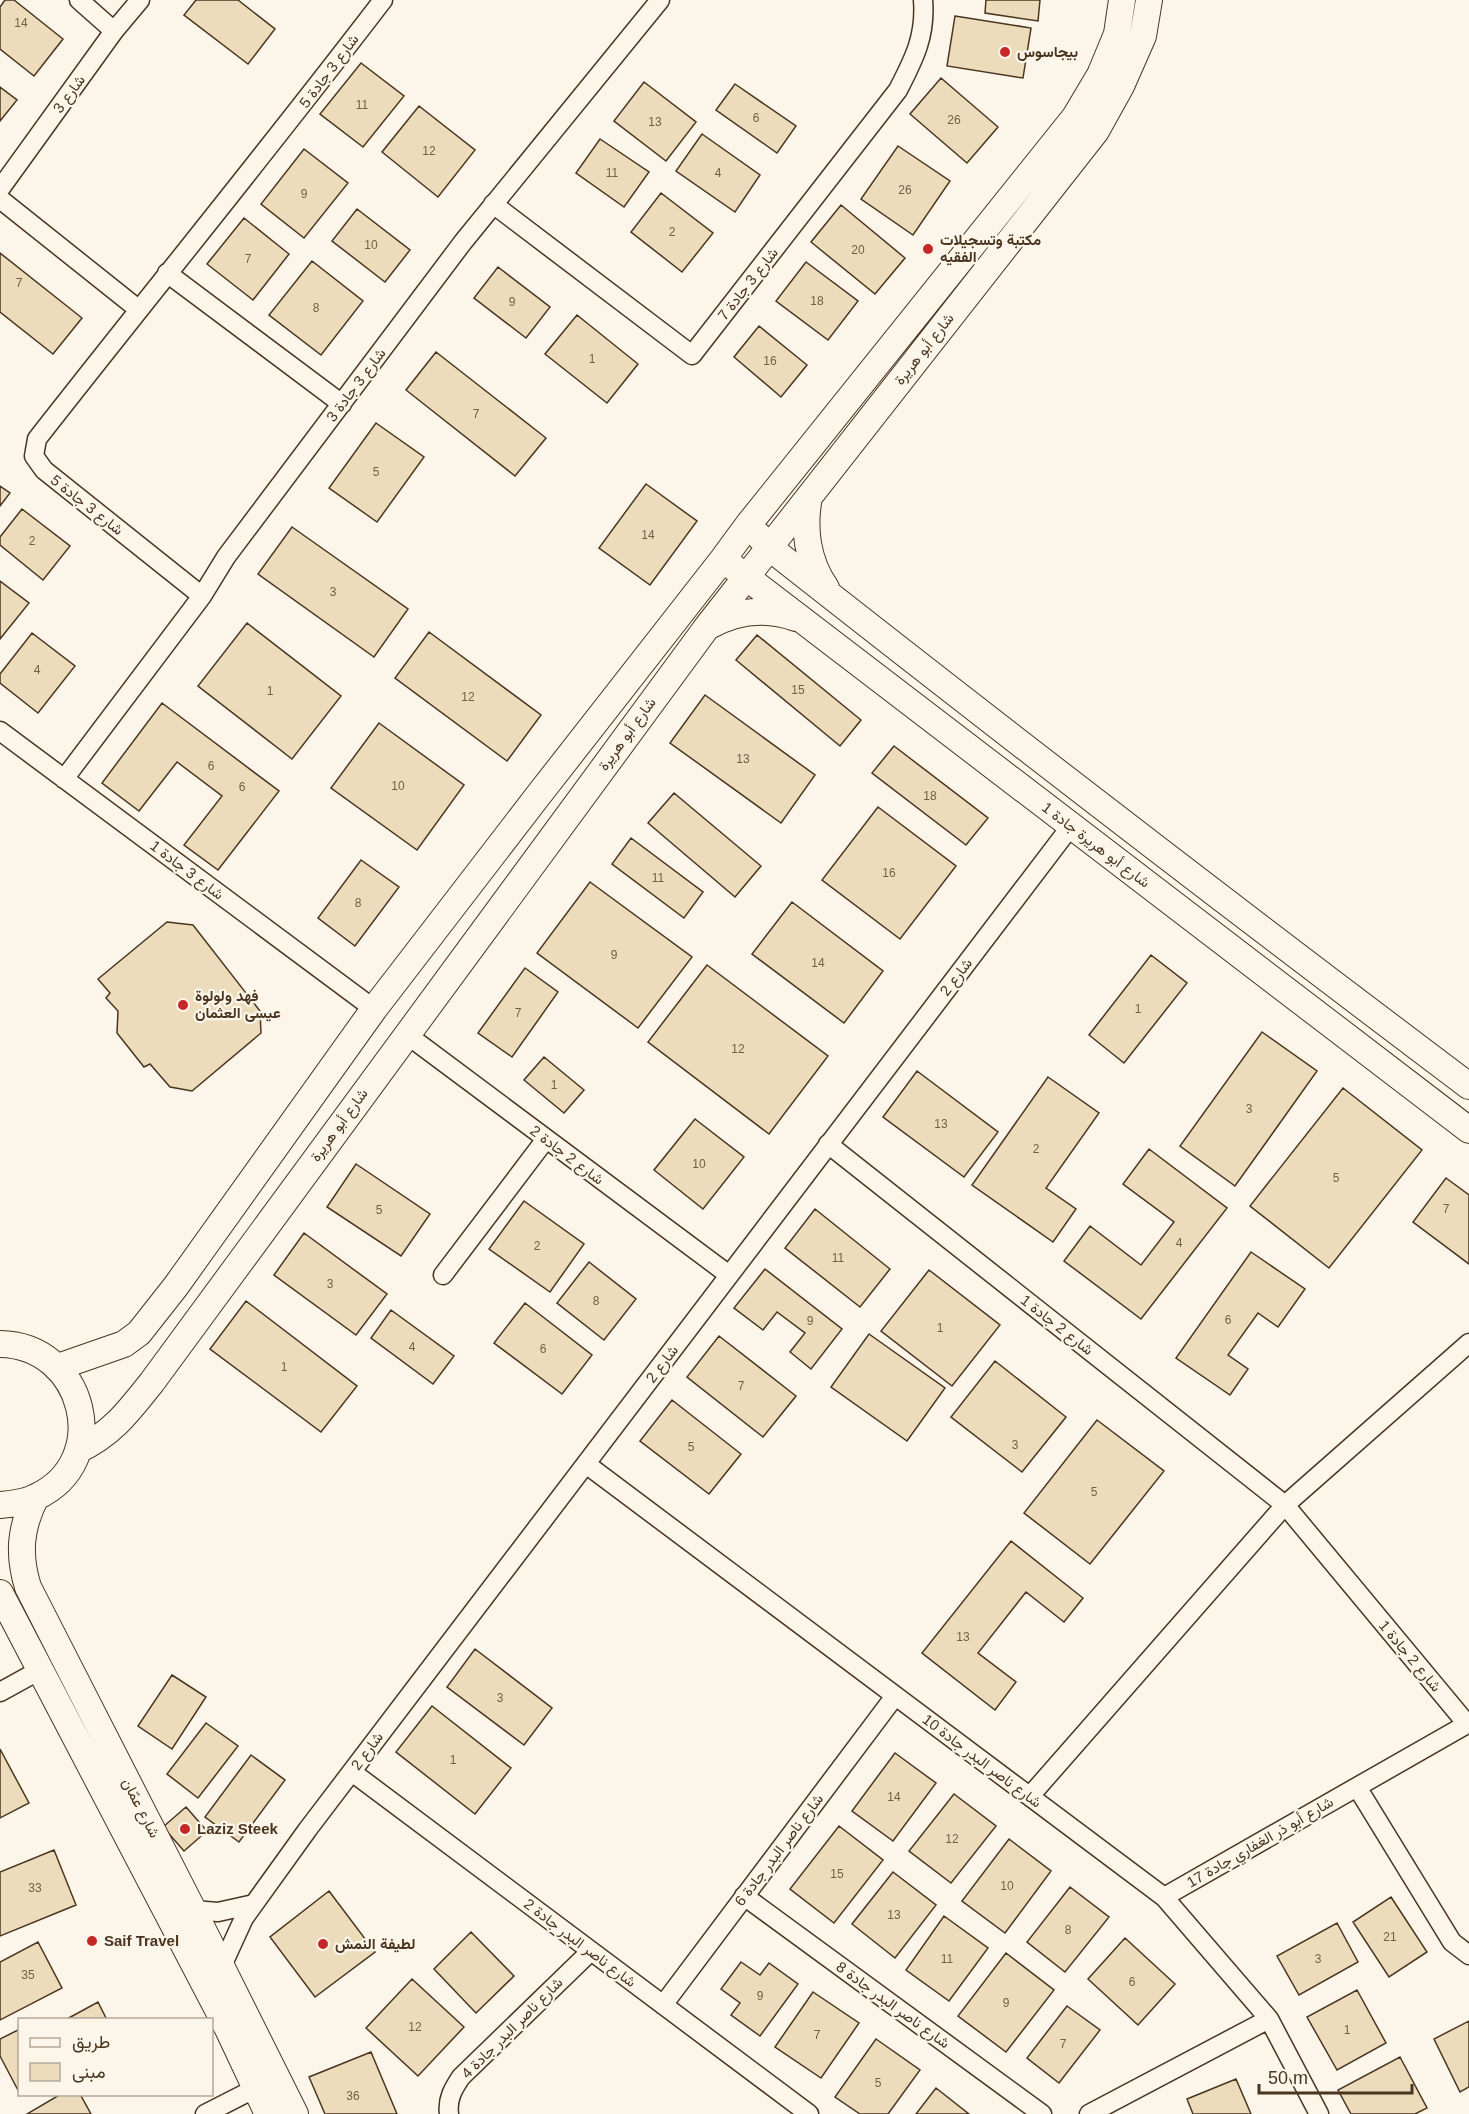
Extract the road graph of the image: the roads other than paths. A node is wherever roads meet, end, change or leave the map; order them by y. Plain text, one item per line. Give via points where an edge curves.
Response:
1 (79, 0) edge
2 (140, 0) edge
3 (383, 0) edge
4 (660, 0) edge
5 (923, 0) edge
6 (1122, 0) edge
7 (1149, 0) edge
8 (114, 31) junction
9 (0, 189) edge
10 (0, 199) edge
11 (493, 204) junction
12 (167, 273) junction
13 (138, 309) junction
14 (342, 404) junction
15 (809, 496) junction
16 (748, 525) junction
17 (770, 548) junction
18 (723, 559) junction
19 (745, 577) junction
20 (202, 596) junction
21 (833, 597) junction
22 (801, 620) junction
23 (707, 627) junction
24 (0, 731) edge
25 (64, 779) junction
26 (1071, 826) junction
27 (374, 1010) junction
28 (406, 1034) junction
29 (1469, 1086) edge
30 (1469, 1130) edge
31 (546, 1139) junction
32 (828, 1144) junction
33 (443, 1275) dead end
34 (729, 1275) junction
35 (1469, 1343) edge
36 (0, 1344) edge
37 (58, 1367) junction
38 (78, 1450) junction
39 (586, 1464) junction
40 (36, 1497) junction
41 (1285, 1504) junction
42 (0, 1505) edge
43 (0, 1593) edge
44 (40, 1670) junction
45 (0, 1692) edge
46 (895, 1695) junction
47 (1468, 1724) edge
48 (352, 1772) junction
49 (1357, 1787) junction
50 (1030, 1796) junction
51 (744, 1896) junction
52 (1164, 1897) junction
53 (254, 1904) junction
54 (193, 1910) junction
55 (591, 1951) junction
56 (1469, 1955) edge
57 (222, 1966) junction
58 (663, 2005) junction
59 (1269, 2019) junction
60 (256, 2088) junction
61 (205, 2114) edge
62 (268, 2114) edge
63 (295, 2114) edge
64 (449, 2114) edge
65 (808, 2114) edge
66 (1042, 2114) edge
67 (1089, 2114) edge
68 (1319, 2114) edge

1 - 8 street
2 - 8 street, شارع 3
3 - 12 street, شارع 3 جادة 5
4 - 11 street, شارع 3 جادة 3
5 - 11 street, شارع 3 جادة 7 via 918,51 898,90 692,355
6 - 16 street, شارع أبو هريرة via 1117,34 1100,75 1075,117
7 - 15 street, شارع أبو هريرة via 1143,36 1096,131
8 - 9 street, شارع 3
10 - 13 street
11 - 14 street, شارع 3 جادة 3
12 - 13 street, شارع 3 جادة 5
12 - 14 street
13 - 20 street, شارع 3 جادة 5 via 37,439 34,456 44,470
14 - 20 street, شارع 3 جادة 3 via 226,557
15 - 17 street, شارع أبو هريرة
15 - 21 street via 805,526 810,555
16 - 17 street
16 - 18 street, شارع أبو هريرة
17 - 19 street, شارع أبو هريرة
17 - 21 street
18 - 19 street, شارع أبو هريرة جادة 1
18 - 27 street, شارع أبو هريرة
19 - 22 street, شارع أبو هريرة جادة 1
19 - 23 street, شارع أبو هريرة
20 - 25 street, شارع 3 جادة 3
21 - 29 street
22 - 23 street via 774,612 746,612
22 - 26 street, شارع أبو هريرة جادة 1
23 - 28 street, شارع أبو هريرة
24 - 25 street, شارع 3 جادة 1
25 - 27 street, شارع 3 جادة 1
26 - 30 street, شارع أبو هريرة جادة 1
26 - 32 street, شارع 2
27 - 37 street, شارع أبو هريرة via 139,1333 124,1344
28 - 31 street, شارع 2 جادة 2
28 - 38 street, شارع أبو هريرة via 152,1382 107,1434
31 - 33 street
31 - 34 street, شارع 2 جادة 2
32 - 34 street, شارع 2
32 - 41 street, شارع 2 جادة 1
34 - 39 street, شارع 2
35 - 41 street
36 - 37 street via 28,1349
37 - 38 street via 77,1397 82,1432
38 - 40 street via 62,1478
39 - 46 street, شارع ناصر البدر جادة 10
39 - 48 street, شارع 2
40 - 42 street
40 - 54 street, شارع عمّان via 21,1541 28,1587
41 - 47 street, شارع 2 جادة 1
41 - 50 street
43 - 44 street, شارع عمّان
44 - 45 street
44 - 60 street, شارع عمّان
46 - 50 street, شارع ناصر البدر جادة 10
46 - 51 street, شارع ناصر البدر جادة 6
47 - 49 street, شارع أبو ذر الغفاري جادة 17
48 - 53 street, شارع 2
48 - 55 street, شارع ناصر البدر جادة 2
49 - 52 street, شارع أبو ذر الغفاري جادة 17
49 - 56 street via 1452,1942
50 - 52 street, شارع ناصر البدر جادة 10
51 - 58 street, شارع ناصر البدر جادة 6
51 - 66 street, شارع ناصر البدر جادة 8
52 - 59 street, شارع ناصر البدر جادة 10
53 - 54 street via 218,1912
53 - 57 street, شارع 2
54 - 57 street, شارع عمّان
55 - 58 street, شارع ناصر البدر جادة 2
55 - 64 street, شارع ناصر البدر جادة 4 via 461,2077 452,2090
57 - 63 street, شارع عمّان
58 - 65 street, شارع ناصر البدر جادة 2
59 - 67 street
59 - 68 street, شارع ناصر البدر جادة 10
60 - 61 street
60 - 62 street, شارع عمّان

